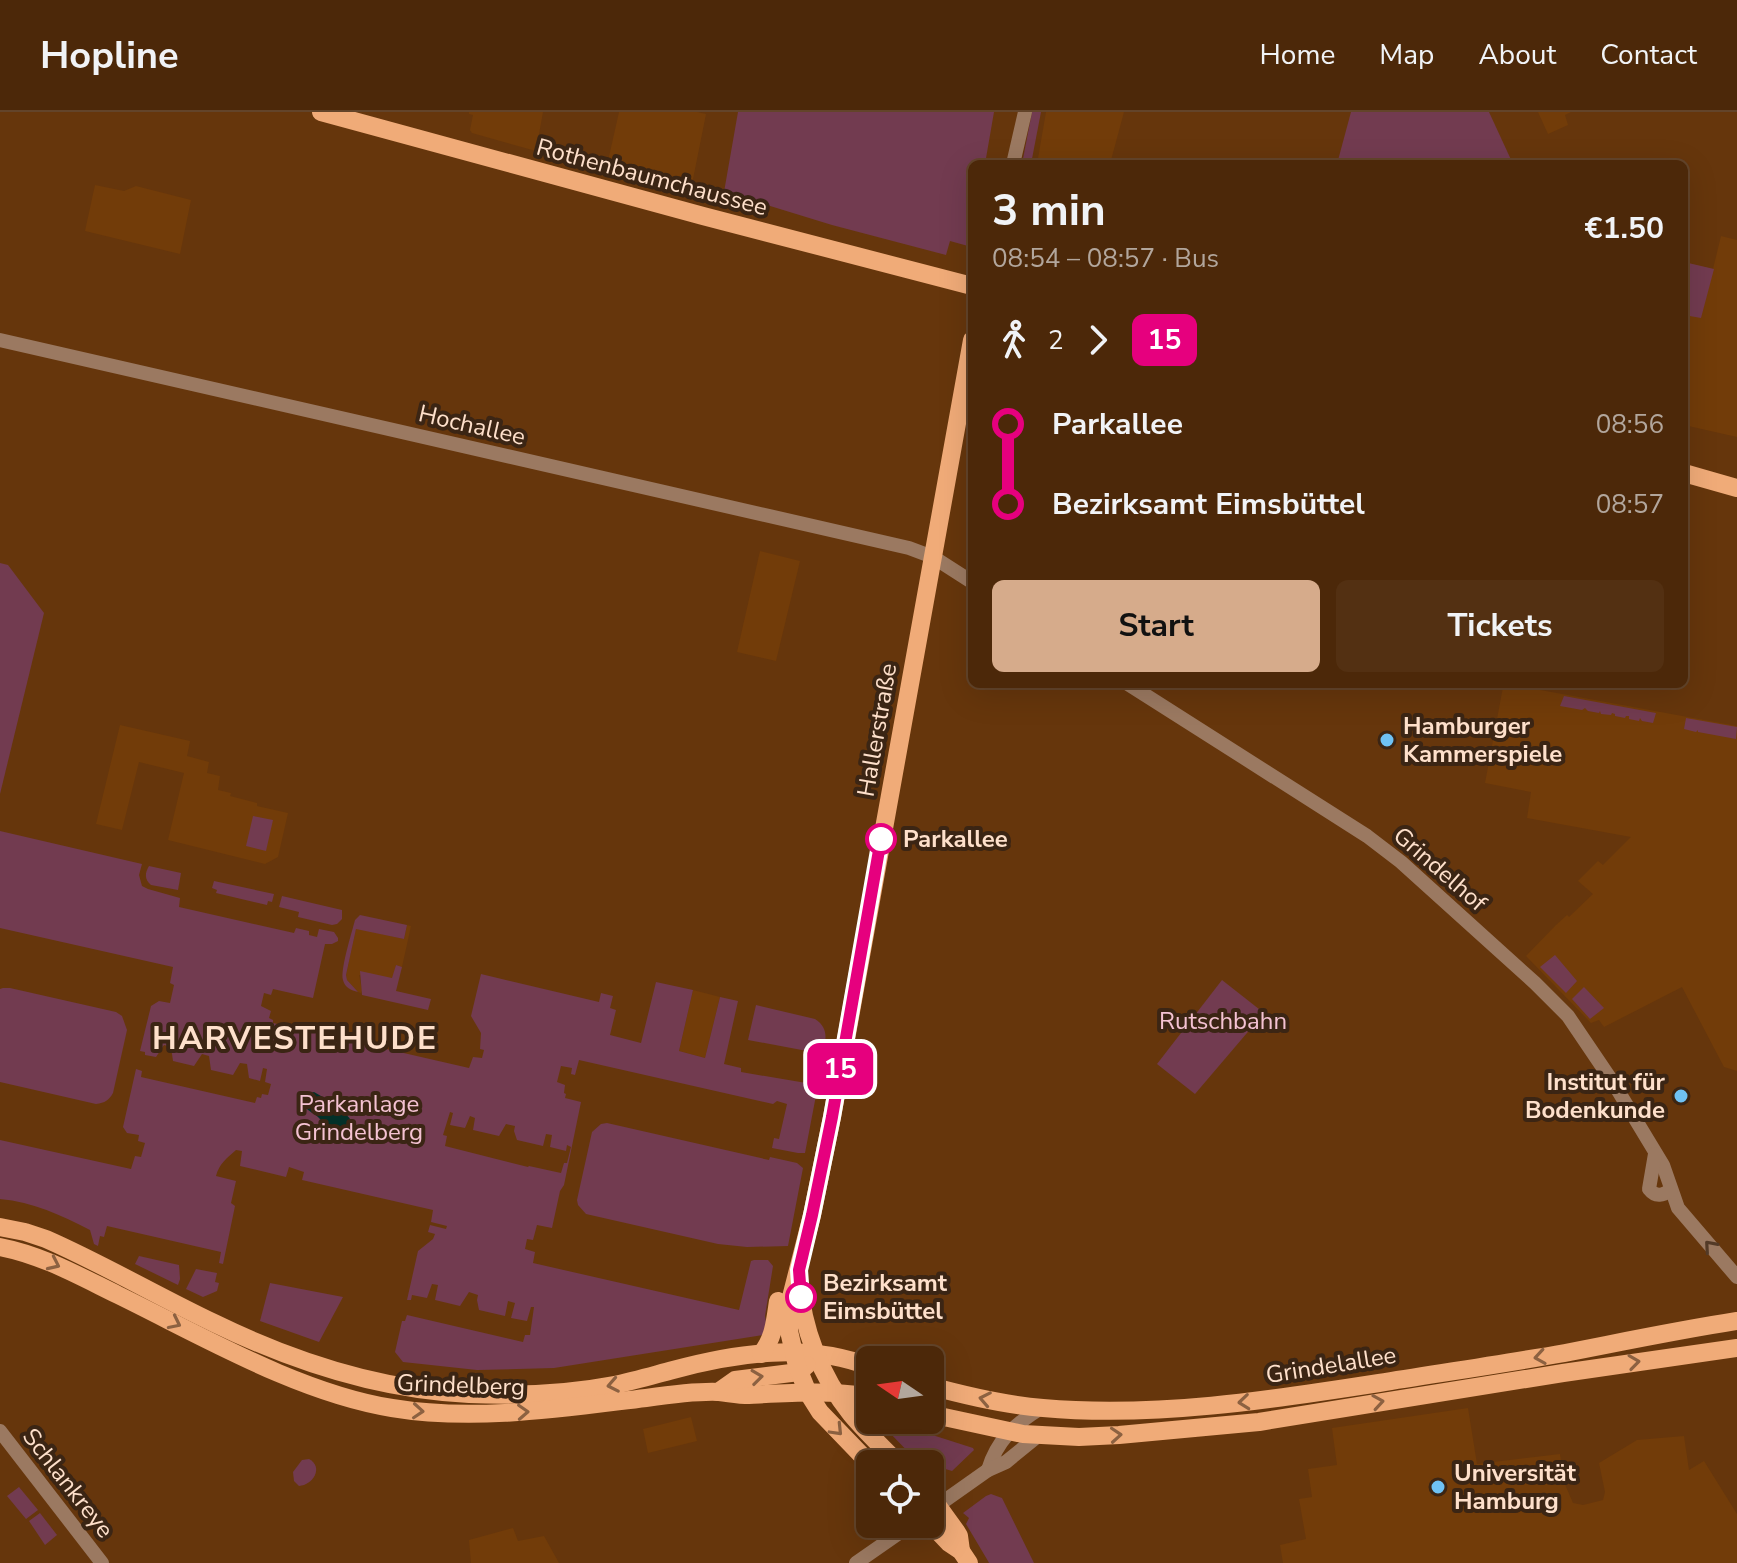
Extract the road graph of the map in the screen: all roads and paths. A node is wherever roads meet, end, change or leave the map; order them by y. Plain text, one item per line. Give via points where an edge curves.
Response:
1 (321, 112) edge
2 (1025, 112) edge
3 (1014, 160) edge
4 (968, 285) edge
5 (0, 340) edge
6 (968, 362) edge
7 (1688, 474) edge
8 (1737, 488) edge
9 (933, 557) junction
10 (968, 579) edge
11 (1135, 688) edge
12 (1659, 1159) junction
13 (1671, 1190) junction
14 (0, 1227) edge
15 (0, 1247) edge
16 (799, 1270) junction
17 (1737, 1277) edge
18 (1737, 1321) edge
19 (1737, 1348) edge
20 (815, 1352) junction
21 (793, 1353) junction
22 (761, 1354) junction
23 (856, 1362) edge
24 (799, 1372) junction
25 (944, 1389) edge
26 (718, 1392) junction
27 (808, 1393) junction
28 (837, 1393) junction
29 (856, 1395) edge
30 (1041, 1408) junction
31 (944, 1417) edge
32 (0, 1431) edge
33 (1011, 1432) junction
34 (1039, 1435) junction
35 (857, 1450) edge
36 (886, 1450) edge
37 (988, 1470) junction
38 (944, 1497) edge
39 (944, 1518) edge
40 (892, 1538) edge
41 (944, 1538) edge
42 (965, 1557) edge
43 (102, 1563) edge
44 (856, 1563) edge

1 - 4 main road, Rothenbaumchaussee
2 - 3 street
5 - 9 street, Hochallee
6 - 9 main road, Hallerstraße
7 - 8 main road
9 - 10 street, Hochallee
9 - 16 main road, Hallerstraße via 832,1117
11 - 12 street, Grindelhof via 1401,862 1568,1016
12 - 13 street, Grindelhof
12 - 13 street, Grindelhof via 1649,1189 1660,1195
17 -> 13 street, Grindelhof via 1683,1216
22 -> 14 main road, Grindelberg via 566,1392 484,1394 405,1388 279,1351 46,1239
15 -> 26 main road, Grindelberg via 43,1259 295,1379 383,1407 508,1413
16 - 20 main road, Hallerstraße
16 - 21 main road, Hallerstraße via 788,1313
16 - 22 main road via 782,1286 775,1326
18 -> 30 main road, Grindelallee via 1277,1399 1189,1408
34 -> 19 main road, Grindelallee via 1119,1435 1259,1422
20 - 21 main road
20 - 23 main road
20 - 24 main road
20 - 28 main road, Hallerstraße
21 - 22 main road, Grindelberg
21 - 24 main road, Hallerstraße
26 -> 24 main road via 735,1380
24 - 27 main road, Hallerstraße
30 -> 25 main road, Grindelallee
26 - 27 main road, Grindelberg
27 - 28 main road
27 -> 35 main road, Hallerstraße
28 - 29 main road
28 - 36 main road, Hallerstraße
30 - 33 street
31 - 33 main road, Grindelallee
32 - 43 street, Schlankreye
33 - 34 main road, Grindelallee
33 - 37 street via 994,1452
34 - 37 street
37 - 38 street
39 - 42 main road via 959,1536
40 - 44 street
41 - 42 main road

